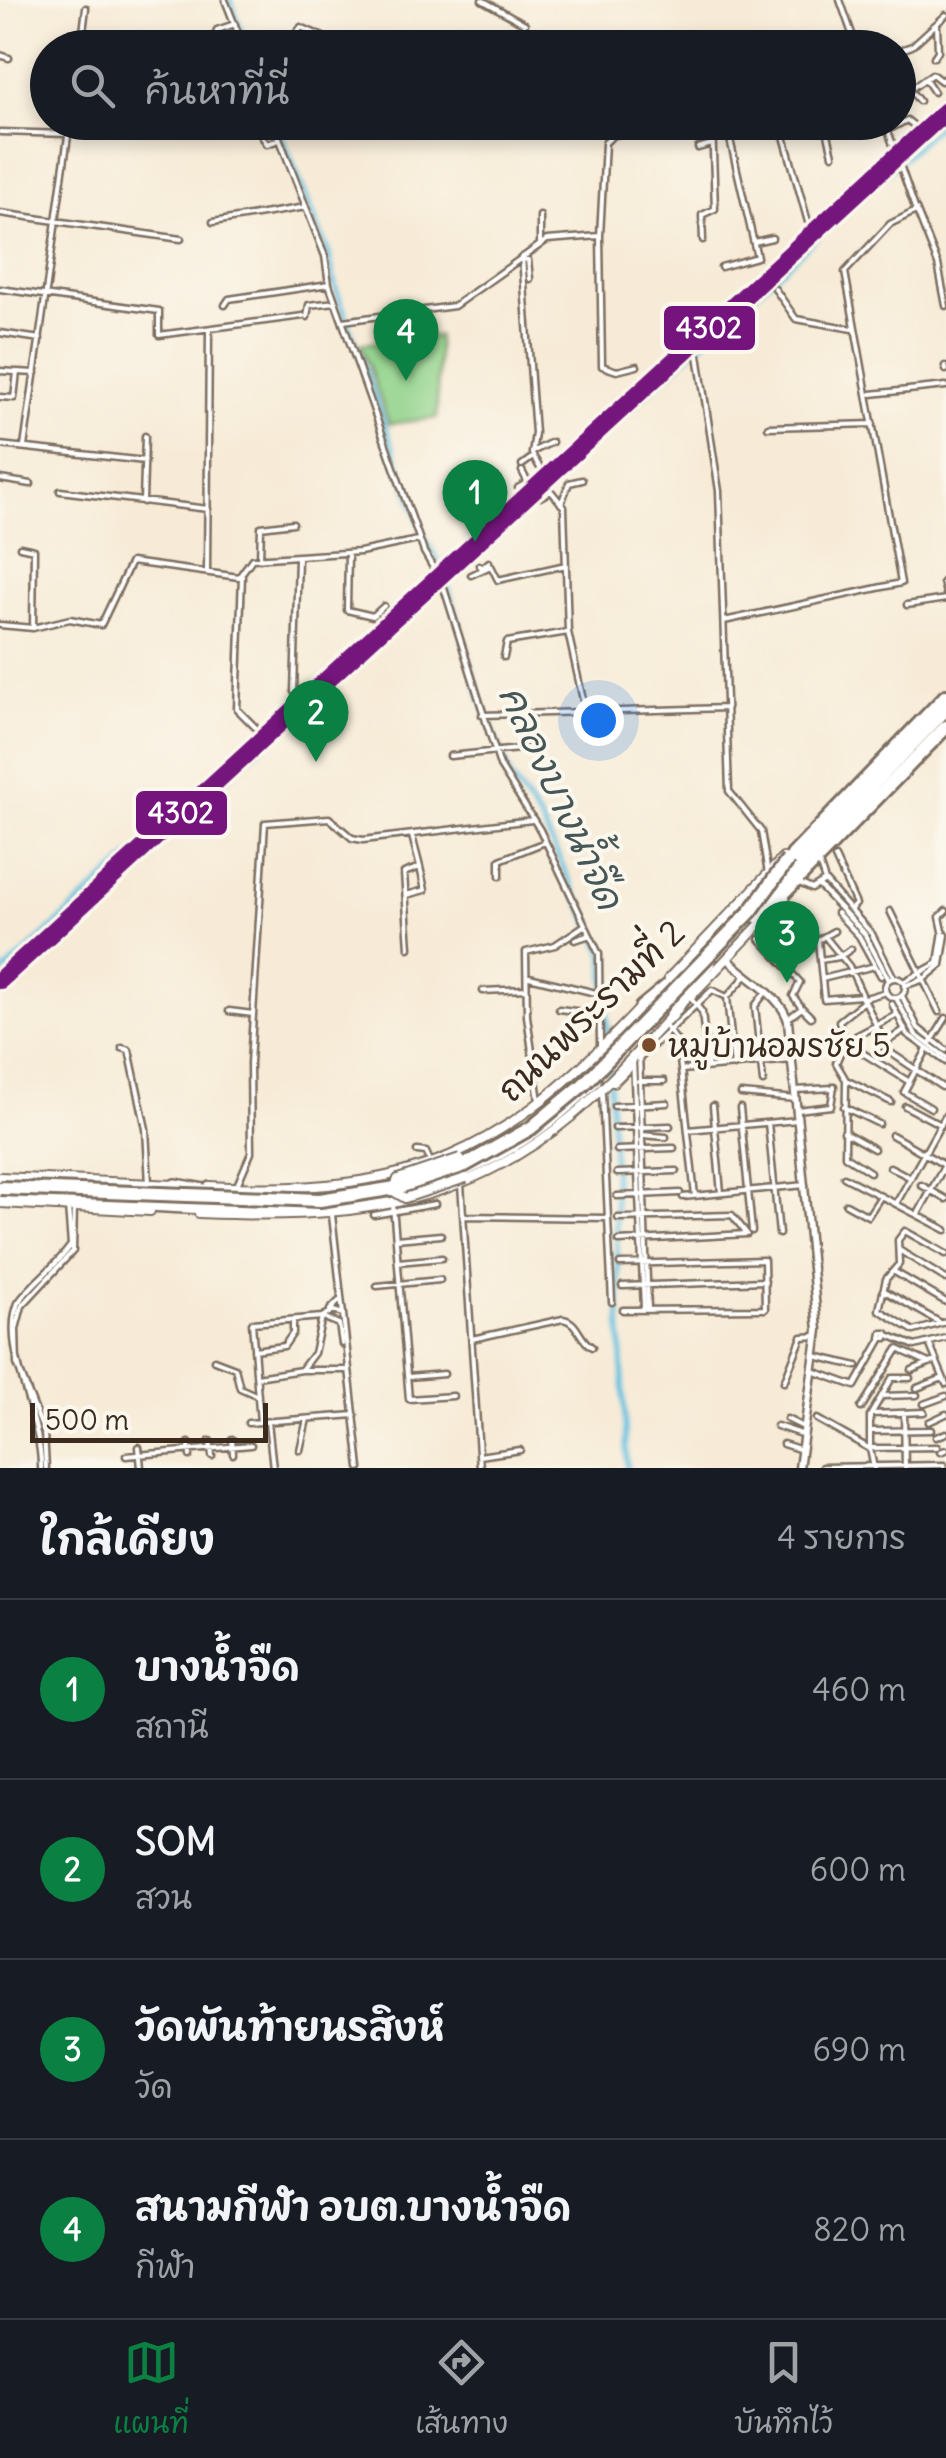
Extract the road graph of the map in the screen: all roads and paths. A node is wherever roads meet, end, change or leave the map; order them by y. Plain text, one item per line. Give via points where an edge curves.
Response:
1 (226, 0) edge
2 (482, 0) edge
3 (840, 0) edge
4 (86, 8) dead end
5 (946, 15) edge
6 (235, 24) junction
7 (525, 24) dead end
8 (937, 24) junction
9 (83, 30) edge
10 (222, 30) edge
11 (238, 30) edge
12 (851, 30) edge
13 (916, 38) edge
14 (0, 55) edge
15 (934, 57) dead end
16 (8, 58) dead end
17 (925, 78) junction
18 (944, 79) edge
19 (916, 85) edge
20 (945, 88) edge
21 (934, 92) dead end
22 (916, 97) edge
23 (919, 101) dead end
24 (0, 132) edge
25 (30, 133) edge
26 (67, 140) edge
27 (264, 140) edge
28 (280, 140) joint
29 (608, 140) edge
30 (713, 140) edge
31 (730, 140) edge
32 (785, 140) edge
33 (829, 140) edge
34 (892, 140) edge
35 (713, 144) junction
36 (698, 148) dead end
37 (833, 155) dead end
38 (306, 207) junction
39 (916, 209) junction
40 (0, 214) edge
41 (540, 216) dead end
42 (58, 220) junction
43 (213, 222) dead end
44 (808, 222) dead end
45 (600, 236) junction
46 (772, 238) dead end
47 (181, 239) dead end
48 (703, 240) dead end
49 (754, 242) junction
50 (540, 244) junction
51 (522, 258) junction
52 (721, 267) dead end
53 (530, 279) dead end
54 (329, 284) junction
55 (0, 289) edge
56 (775, 289) dead end
57 (47, 295) junction
58 (336, 302) junction
59 (224, 305) dead end
60 (946, 306) edge
61 (346, 321) junction
62 (209, 330) junction
63 (856, 330) junction
64 (0, 333) edge
65 (40, 338) junction
66 (698, 355) dead end
67 (637, 366) dead end
68 (0, 371) edge
69 (17, 372) junction
70 (35, 373) junction
71 (946, 386) edge
72 (870, 394) junction
73 (0, 397) edge
74 (875, 424) junction
75 (768, 428) dead end
76 (145, 436) dead end
77 (552, 442) dead end
78 (0, 445) edge
79 (24, 448) junction
80 (533, 455) junction
81 (144, 461) junction
82 (0, 480) edge
83 (582, 480) dead end
84 (31, 484) dead end
85 (542, 487) junction
86 (518, 488) dead end
87 (60, 491) dead end
88 (540, 498) dead end
89 (143, 504) junction
90 (561, 504) junction
91 (208, 508) junction
92 (293, 523) dead end
93 (420, 539) junction
94 (20, 546) dead end
95 (472, 548) dead end
96 (348, 552) junction
97 (260, 556) junction
98 (298, 556) junction
99 (489, 562) junction
100 (478, 565) dead end
101 (566, 565) junction
102 (207, 570) junction
103 (471, 575) dead end
104 (242, 576) junction
105 (440, 577) dead end
106 (943, 582) dead end
107 (946, 596) edge
108 (907, 605) dead end
109 (384, 606) dead end
110 (724, 621) junction
111 (0, 625) edge
112 (33, 625) junction
113 (568, 632) junction
114 (504, 657) dead end
115 (294, 692) dead end
116 (946, 699) edge
117 (727, 708) junction
118 (585, 709) junction
119 (485, 715) junction
120 (946, 718) edge
121 (256, 728) dead end
122 (946, 730) edge
123 (530, 751) dead end
124 (498, 752) junction
125 (450, 756) dead end
126 (534, 820) junction
127 (412, 834) junction
128 (545, 842) junction
129 (836, 858) dead end
130 (819, 863) junction
131 (420, 867) junction
132 (768, 874) junction
133 (500, 876) dead end
134 (825, 881) junction
135 (799, 883) junction
136 (820, 887) junction
137 (406, 895) junction
138 (782, 901) junction
139 (851, 910) junction
140 (890, 911) dead end
141 (946, 911) edge
142 (759, 913) junction
143 (837, 913) dead end
144 (943, 918) edge
145 (585, 924) junction
146 (834, 931) dead end
147 (945, 932) edge
148 (590, 935) junction
149 (827, 938) junction
150 (760, 939) dead end
151 (576, 940) dead end
152 (409, 948) dead end
153 (851, 949) dead end
154 (842, 954) junction
155 (706, 959) junction
156 (728, 959) junction
157 (820, 960) junction
158 (942, 965) edge
159 (876, 966) junction
160 (852, 975) junction
161 (881, 976) dead end
162 (529, 977) dead end
163 (745, 977) junction
164 (923, 977) junction
165 (892, 979) junction
166 (822, 980) junction
167 (904, 984) junction
168 (526, 989) junction
169 (483, 991) dead end
170 (765, 992) junction
171 (886, 992) junction
172 (600, 994) junction
173 (793, 996) junction
174 (902, 996) junction
175 (728, 997) junction
176 (862, 999) junction
177 (692, 1000) junction
178 (894, 1001) junction
179 (782, 1004) junction
180 (642, 1007) junction
181 (802, 1008) junction
182 (559, 1009) dead end
183 (229, 1011) dead end
184 (940, 1012) dead end
185 (253, 1014) junction
186 (600, 1014) junction
187 (896, 1015) junction
188 (811, 1017) dead end
189 (946, 1018) edge
190 (788, 1019) junction
191 (667, 1023) junction
192 (872, 1024) junction
193 (904, 1030) junction
194 (936, 1036) junction
195 (854, 1037) dead end
196 (946, 1041) edge
197 (845, 1042) junction
198 (931, 1042) junction
199 (884, 1045) junction
200 (122, 1048) dead end
201 (877, 1049) dead end
202 (926, 1051) junction
203 (636, 1057) junction
204 (946, 1057) edge
205 (607, 1060) junction
206 (792, 1060) junction
207 (761, 1063) junction
208 (734, 1066) junction
209 (708, 1068) junction
210 (682, 1070) junction
211 (914, 1071) junction
212 (846, 1080) junction
213 (636, 1081) junction
214 (664, 1081) dead end
215 (763, 1082) dead end
216 (908, 1082) junction
217 (564, 1085) junction
218 (942, 1088) dead end
219 (602, 1089) junction
220 (795, 1090) junction
221 (741, 1094) dead end
222 (624, 1095) dead end
223 (796, 1099) junction
224 (890, 1102) dead end
225 (667, 1103) dead end
226 (637, 1104) junction
227 (624, 1105) junction
228 (540, 1106) junction
229 (614, 1106) dead end
230 (713, 1106) dead end
231 (905, 1106) dead end
232 (844, 1107) junction
233 (740, 1108) dead end
234 (931, 1108) dead end
235 (797, 1110) junction
236 (946, 1115) edge
237 (798, 1120) junction
238 (768, 1122) junction
239 (878, 1124) dead end
240 (941, 1124) junction
241 (742, 1125) junction
242 (670, 1126) dead end
243 (638, 1127) junction
244 (615, 1128) dead end
245 (715, 1128) junction
246 (688, 1130) junction
247 (844, 1132) junction
248 (642, 1134) junction
249 (892, 1136) dead end
250 (666, 1137) dead end
251 (674, 1148) dead end
252 (874, 1148) dead end
253 (639, 1149) junction
254 (617, 1150) dead end
255 (417, 1151) dead end
256 (927, 1154) junction
257 (397, 1162) dead end
258 (431, 1163) junction
259 (946, 1165) edge
260 (890, 1167) dead end
261 (677, 1171) dead end
262 (608, 1172) junction
263 (640, 1172) junction
264 (870, 1172) dead end
265 (400, 1173) junction
266 (597, 1173) dead end
267 (617, 1173) dead end
268 (844, 1177) dead end
269 (911, 1178) junction
270 (464, 1181) junction
271 (149, 1184) junction
272 (175, 1184) joint
273 (804, 1185) junction
274 (921, 1186) dead end
275 (774, 1188) junction
276 (1, 1190) edge
277 (931, 1190) junction
278 (748, 1191) junction
279 (722, 1193) junction
280 (641, 1195) junction
281 (236, 1196) junction
282 (618, 1196) dead end
283 (695, 1196) junction
284 (881, 1196) junction
285 (946, 1199) edge
286 (123, 1201) junction
287 (436, 1204) dead end
288 (846, 1204) dead end
289 (897, 1204) junction
290 (71, 1207) junction
291 (393, 1208) junction
292 (163, 1211) junction
293 (189, 1212) junction
294 (918, 1214) junction
295 (332, 1215) junction
296 (374, 1215) dead end
297 (463, 1216) junction
298 (642, 1217) junction
299 (610, 1218) junction
300 (618, 1218) dead end
301 (946, 1230) edge
302 (752, 1231) dead end
303 (779, 1234) dead end
304 (441, 1235) dead end
305 (396, 1239) junction
306 (74, 1240) junction
307 (643, 1240) junction
308 (619, 1241) dead end
309 (899, 1250) junction
310 (946, 1254) edge
311 (442, 1258) dead end
312 (398, 1262) junction
313 (644, 1263) junction
314 (620, 1264) dead end
315 (893, 1270) junction
316 (946, 1279) edge
317 (440, 1280) dead end
318 (765, 1281) junction
319 (400, 1284) junction
320 (645, 1285) junction
321 (377, 1286) dead end
322 (622, 1286) dead end
323 (883, 1290) junction
324 (341, 1301) junction
325 (612, 1302) dead end
326 (946, 1302) edge
327 (646, 1309) junction
328 (623, 1310) dead end
329 (331, 1312) junction
330 (344, 1314) junction
331 (946, 1314) edge
332 (322, 1317) junction
333 (293, 1320) junction
334 (946, 1322) edge
335 (937, 1323) junction
336 (818, 1336) junction
337 (946, 1338) edge
338 (472, 1339) junction
339 (929, 1343) junction
340 (342, 1344) dead end
341 (592, 1347) dead end
342 (254, 1350) junction
343 (816, 1356) junction
344 (214, 1360) dead end
345 (933, 1362) junction
346 (857, 1366) dead end
347 (301, 1370) junction
348 (346, 1370) dead end
349 (912, 1370) dead end
350 (814, 1371) junction
351 (444, 1374) dead end
352 (257, 1377) junction
353 (408, 1377) junction
354 (910, 1378) dead end
355 (945, 1381) edge
356 (784, 1382) dead end
357 (258, 1396) junction
358 (453, 1396) dead end
359 (882, 1396) junction
360 (946, 1396) edge
361 (924, 1404) dead end
362 (860, 1408) dead end
363 (924, 1412) dead end
364 (904, 1413) junction
365 (871, 1414) junction
366 (946, 1414) edge
367 (355, 1415) junction
368 (813, 1417) junction
369 (307, 1419) junction
370 (787, 1419) dead end
371 (260, 1422) junction
372 (268, 1422) junction
373 (930, 1422) dead end
374 (248, 1424) dead end
375 (777, 1426) dead end
376 (930, 1430) dead end
377 (805, 1431) junction
378 (904, 1431) junction
379 (870, 1432) junction
380 (946, 1433) edge
381 (936, 1437) dead end
382 (232, 1439) dead end
383 (210, 1441) dead end
384 (189, 1443) dead end
385 (783, 1444) dead end
386 (251, 1445) dead end
387 (140, 1447) dead end
388 (233, 1447) junction
389 (869, 1448) junction
390 (904, 1448) junction
391 (300, 1450) dead end
392 (520, 1450) dead end
393 (802, 1450) junction
394 (941, 1450) edge
395 (44, 1451) junction
396 (212, 1452) junction
397 (190, 1453) junction
398 (233, 1454) dead end
399 (140, 1455) junction
400 (126, 1456) dead end
401 (479, 1456) junction
402 (944, 1465) edge
403 (822, 1467) edge
404 (874, 1467) edge
405 (904, 1467) edge
406 (44, 1468) edge
407 (140, 1468) edge
408 (273, 1468) edge
409 (360, 1468) edge
410 (480, 1468) edge
411 (799, 1468) edge

1 - 6 street
2 - 7 street
3 - 12 street
4 - 9 street
5 - 8 street
6 - 10 street
6 - 11 street
8 - 13 street
8 - 15 street
14 - 16 street
17 - 18 street
17 - 19 street
17 - 21 street
18 - 20 street
22 - 23 street
24 - 25 street
26 - 42 street
27 - 28 street
28 - 38 street
29 - 45 street
30 - 35 street
31 - 49 street
32 - 44 street
33 - 37 street
34 - 39 street
35 - 36 street
35 - 48 street via 715,209 702,215
38 - 43 street
38 - 54 street
39 - 60 street
39 - 63 street via 890,224 846,267
40 - 42 street
41 - 50 street
42 - 47 street
42 - 57 street
45 - 50 street
45 - 67 street via 602,366
46 - 49 street
49 - 52 street via 755,258
50 - 51 street
51 - 53 street
51 - 61 street via 454,306
51 - 80 street
54 - 58 street
54 - 59 street
55 - 57 street
56 - 63 street via 796,319
57 - 62 street via 158,310 160,335
57 - 65 street
58 - 61 street
58 - 62 street via 309,305 305,316
61 - 93 street
62 - 91 street
63 - 72 street
64 - 65 street
65 - 70 street
66 - 110 street via 720,490
68 - 69 street
69 - 70 street
69 - 73 street via 14,398
70 - 79 street
71 - 72 street
72 - 74 street
74 - 75 street
74 - 110 street via 901,583
76 - 81 street
77 - 80 street
78 - 79 street
79 - 81 street
80 - 85 street via 544,475
80 - 85 street via 522,468 526,479
81 - 89 street
82 - 84 street
83 - 90 street via 569,483
85 - 86 street
85 - 88 street
85 - 90 street
87 - 89 street
89 - 91 street
90 - 101 street
91 - 102 street
92 - 97 street via 261,527
93 - 96 street
93 - 119 street via 443,585
94 - 112 street via 34,550
95 - 105 street
96 - 98 street
96 - 109 street via 346,610 373,616
97 - 98 street
97 - 104 street via 246,561
98 - 115 street
99 - 100 street
99 - 101 street via 498,580
99 - 103 street
101 - 113 street
102 - 104 street
102 - 112 street via 131,562 101,624
104 - 121 street via 237,709
106 - 107 street
107 - 108 street
110 - 117 street
111 - 112 street
113 - 114 street via 507,642
113 - 118 street
116 - 132 main road, ถนนพระรามที่ 2
116 - 142 highway, bridge via 788,860
116 - 155 highway, ถนนพระรามที่ 2
117 - 118 street
117 - 132 street via 729,791 761,831
118 - 119 street
119 - 124 street
120 - 142 highway
120 - 155 highway, ถนนพระรามที่ 2
122 - 130 main road, ถนนพระรามที่ 2
122 - 142 highway
123 - 124 street
124 - 125 street
124 - 126 street
126 - 127 street
126 - 128 street
127 - 131 street
127 - 185 street via 363,840 333,819 265,823
128 - 133 street via 500,861
128 - 145 street
129 - 139 street via 856,904
130 - 134 street
130 - 135 main road, ถนนพระรามที่ 2
131 - 137 street via 404,873
131 - 137 street via 424,890
132 - 180 main road, ถนนพระรามที่ 2
134 - 136 street
134 - 139 street
135 - 136 street
135 - 138 main road, ถนนพระรามที่ 2
136 - 165 street via 864,933
137 - 152 street
138 - 142 main road, ถนนพระรามที่ 2
138 - 142 street via 803,926 802,936 788,936
139 - 165 street via 872,934
140 - 164 street
141 - 144 street
142 - 156 main road, ถนนพระรามที่ 2
142 - 276 highway, bridge via 559,1106 504,1145 440,1174 380,1192 306,1200
143 - 159 street
144 - 147 street
145 - 148 street
145 - 168 street via 555,945 526,952
146 - 149 street
147 - 158 street
148 - 151 street
148 - 172 street via 600,961
149 - 154 street
149 - 157 street via 818,940
150 - 173 street via 799,981
153 - 154 street
154 - 157 street
154 - 160 street
155 - 180 highway
155 - 191 highway
155 - 205 highway, ถนนพระรามที่ 2
156 - 163 street
156 - 177 main road, ถนนพระรามที่ 2
157 - 166 street
158 - 164 street
159 - 160 street
159 - 161 street
160 - 166 street
160 - 176 street
162 - 172 street
163 - 170 street
163 - 175 street
164 - 167 street
164 - 184 street
165 - 167 street
165 - 171 street
166 - 176 street via 824,1000
167 - 174 street
168 - 169 street
168 - 228 street
170 - 179 street
170 - 207 street via 754,1006
171 - 176 street
171 - 178 street
172 - 186 street
173 - 179 street
173 - 181 street
174 - 178 street
174 - 198 street
175 - 177 street via 714,989
175 - 208 street
176 - 192 street
176 - 197 street via 838,1021
177 - 191 main road, ถนนพระรามที่ 2
177 - 209 street via 702,1012
178 - 187 street
178 - 204 street via 916,1035
179 - 190 street
180 - 205 main road, ถนนพระรามที่ 2
181 - 188 street
181 - 190 street
182 - 186 street
183 - 185 street
185 - 281 street via 251,1153
186 - 205 street
187 - 192 street
187 - 193 street
189 - 194 street
190 - 206 street
191 - 203 main road, ถนนพระรามที่ 2
191 - 210 street via 678,1040
192 - 195 street
192 - 199 street
193 - 199 street
193 - 202 street
194 - 196 street
194 - 198 street
197 - 212 street via 836,1066
197 - 216 street
198 - 204 street
199 - 201 street
199 - 211 street
200 - 271 street via 129,1050 143,1115
202 - 204 street
202 - 211 street
203 - 205 main road, ถนนพระรามที่ 2
203 - 213 street
205 - 217 main road, ถนนพระรามที่ 2
205 - 219 main road, ถนนพระรามที่ 2
205 - 281 highway, ถนนพระรามที่ 2 via 538,1132 445,1181 354,1204
206 - 207 street
206 - 220 street
207 - 208 street
207 - 215 street
208 - 209 street
209 - 210 street
210 - 246 street
211 - 216 street
211 - 218 street
212 - 224 street
212 - 232 street
213 - 214 street
213 - 226 street
216 - 234 street via 905,1094
217 - 228 main road, ถนนพระรามที่ 2
217 - 270 main road, bridge via 521,1124 460,1158 398,1179 393,1190 405,1198
219 - 262 street
219 - 270 main road, ถนนพระรามที่ 2
220 - 223 street
220 - 235 street via 834,1087 831,1106
221 - 223 street
222 - 227 street
223 - 235 street
225 - 226 street
226 - 227 street
226 - 243 street
227 - 229 street
228 - 258 main road, ถนนพระรามที่ 2 via 479,1144
230 - 245 street
231 - 240 street
232 - 239 street
232 - 247 street
233 - 241 street
235 - 237 street
236 - 240 street
237 - 238 street
237 - 273 street
238 - 241 street
238 - 275 street
240 - 256 street
241 - 245 street
241 - 278 street
242 - 243 street
243 - 244 street
243 - 248 street
243 - 253 street
245 - 246 street
245 - 279 street
246 - 283 street
247 - 252 street
247 - 264 street via 846,1158
248 - 250 street
248 - 253 street
249 - 256 street
251 - 253 street
253 - 254 street
253 - 263 street
255 - 258 street
256 - 259 street
256 - 269 street
257 - 265 street
258 - 265 main road, ถนนพระรามที่ 2
259 - 277 street
260 - 269 street
261 - 263 street
262 - 266 street
262 - 299 street
263 - 267 street
263 - 280 street
265 - 281 main road, ถนนพระรามที่ 2
268 - 284 street
269 - 289 street
270 - 291 main road
270 - 297 street
271 - 272 main road
271 - 276 main road
272 - 281 highway
273 - 275 street
273 - 336 street
274 - 277 street
275 - 278 street
275 - 303 street
276 - 281 highway, ถนนพระรามที่ 2
276 - 286 highway, ถนนพระรามที่ 2
276 - 290 main road
277 - 285 street
277 - 294 street
278 - 279 street
278 - 302 street
279 - 283 street
280 - 282 street
280 - 283 street
280 - 298 street
281 - 286 highway, ถนนพระรามที่ 2
281 - 293 highway
284 - 288 street via 868,1216
284 - 289 street
286 - 292 highway
287 - 291 street
289 - 294 street
290 - 292 main road
290 - 306 street
291 - 295 main road
291 - 296 street
291 - 305 street
292 - 293 main road
293 - 295 main road
294 - 301 street
295 - 324 street
297 - 299 street
297 - 338 street
298 - 300 street
298 - 307 street
298 - 307 street via 732,1214 747,1234
299 - 325 street
304 - 305 street
305 - 312 street
306 - 395 street via 66,1261 22,1306 16,1322 18,1369 44,1432
306 - 395 street via 15,1309 8,1364
307 - 308 street
307 - 313 street
309 - 310 street via 906,1231
309 - 315 street
309 - 316 street
311 - 312 street
312 - 319 street
313 - 314 street
313 - 318 street via 762,1258
313 - 320 street
315 - 323 street
315 - 326 street
317 - 319 street
318 - 320 street
318 - 327 street via 763,1309
319 - 321 street
319 - 353 street
320 - 322 street
320 - 327 street
323 - 335 street
323 - 335 street via 881,1312 914,1331
324 - 329 street
324 - 330 street
327 - 328 street
329 - 330 street
329 - 332 street
330 - 367 street
331 - 335 street
332 - 333 street
332 - 340 street via 339,1324
332 - 347 street via 314,1353
333 - 342 street via 294,1334 284,1346
333 - 342 street via 252,1323
334 - 335 street
336 - 343 street
336 - 356 street via 802,1337
337 - 339 street
338 - 341 street via 563,1318
338 - 401 street
339 - 345 street
339 - 350 street via 885,1337 855,1386
342 - 352 street
343 - 346 street
343 - 350 street
344 - 357 street via 236,1368 240,1388
345 - 349 street
345 - 355 street
345 - 362 street via 898,1349
347 - 348 street
347 - 352 street
350 - 368 street
351 - 353 street
352 - 357 street
353 - 358 street via 411,1400
354 - 359 street via 892,1378
355 - 359 street
357 - 371 street
359 - 365 street
360 - 361 street
363 - 364 street
364 - 365 street
364 - 378 street
365 - 379 street
366 - 373 street
367 - 369 street
367 - 409 street
368 - 377 street
368 - 389 street
369 - 372 street
369 - 391 street
370 - 377 street
371 - 372 street
371 - 374 street
372 - 408 street
375 - 377 street
376 - 378 street
377 - 393 street
378 - 379 street
378 - 390 street
379 - 389 street
380 - 381 street
382 - 388 street
383 - 396 street
384 - 397 street
385 - 393 street
386 - 388 street
387 - 399 street
388 - 396 street
388 - 398 street
389 - 390 street
389 - 404 street
390 - 394 street
390 - 405 street
392 - 401 street
393 - 411 street
395 - 406 street
396 - 397 street
397 - 399 street
399 - 400 street
399 - 407 street
401 - 410 street
402 - 405 street
403 - 404 street
404 - 405 street

